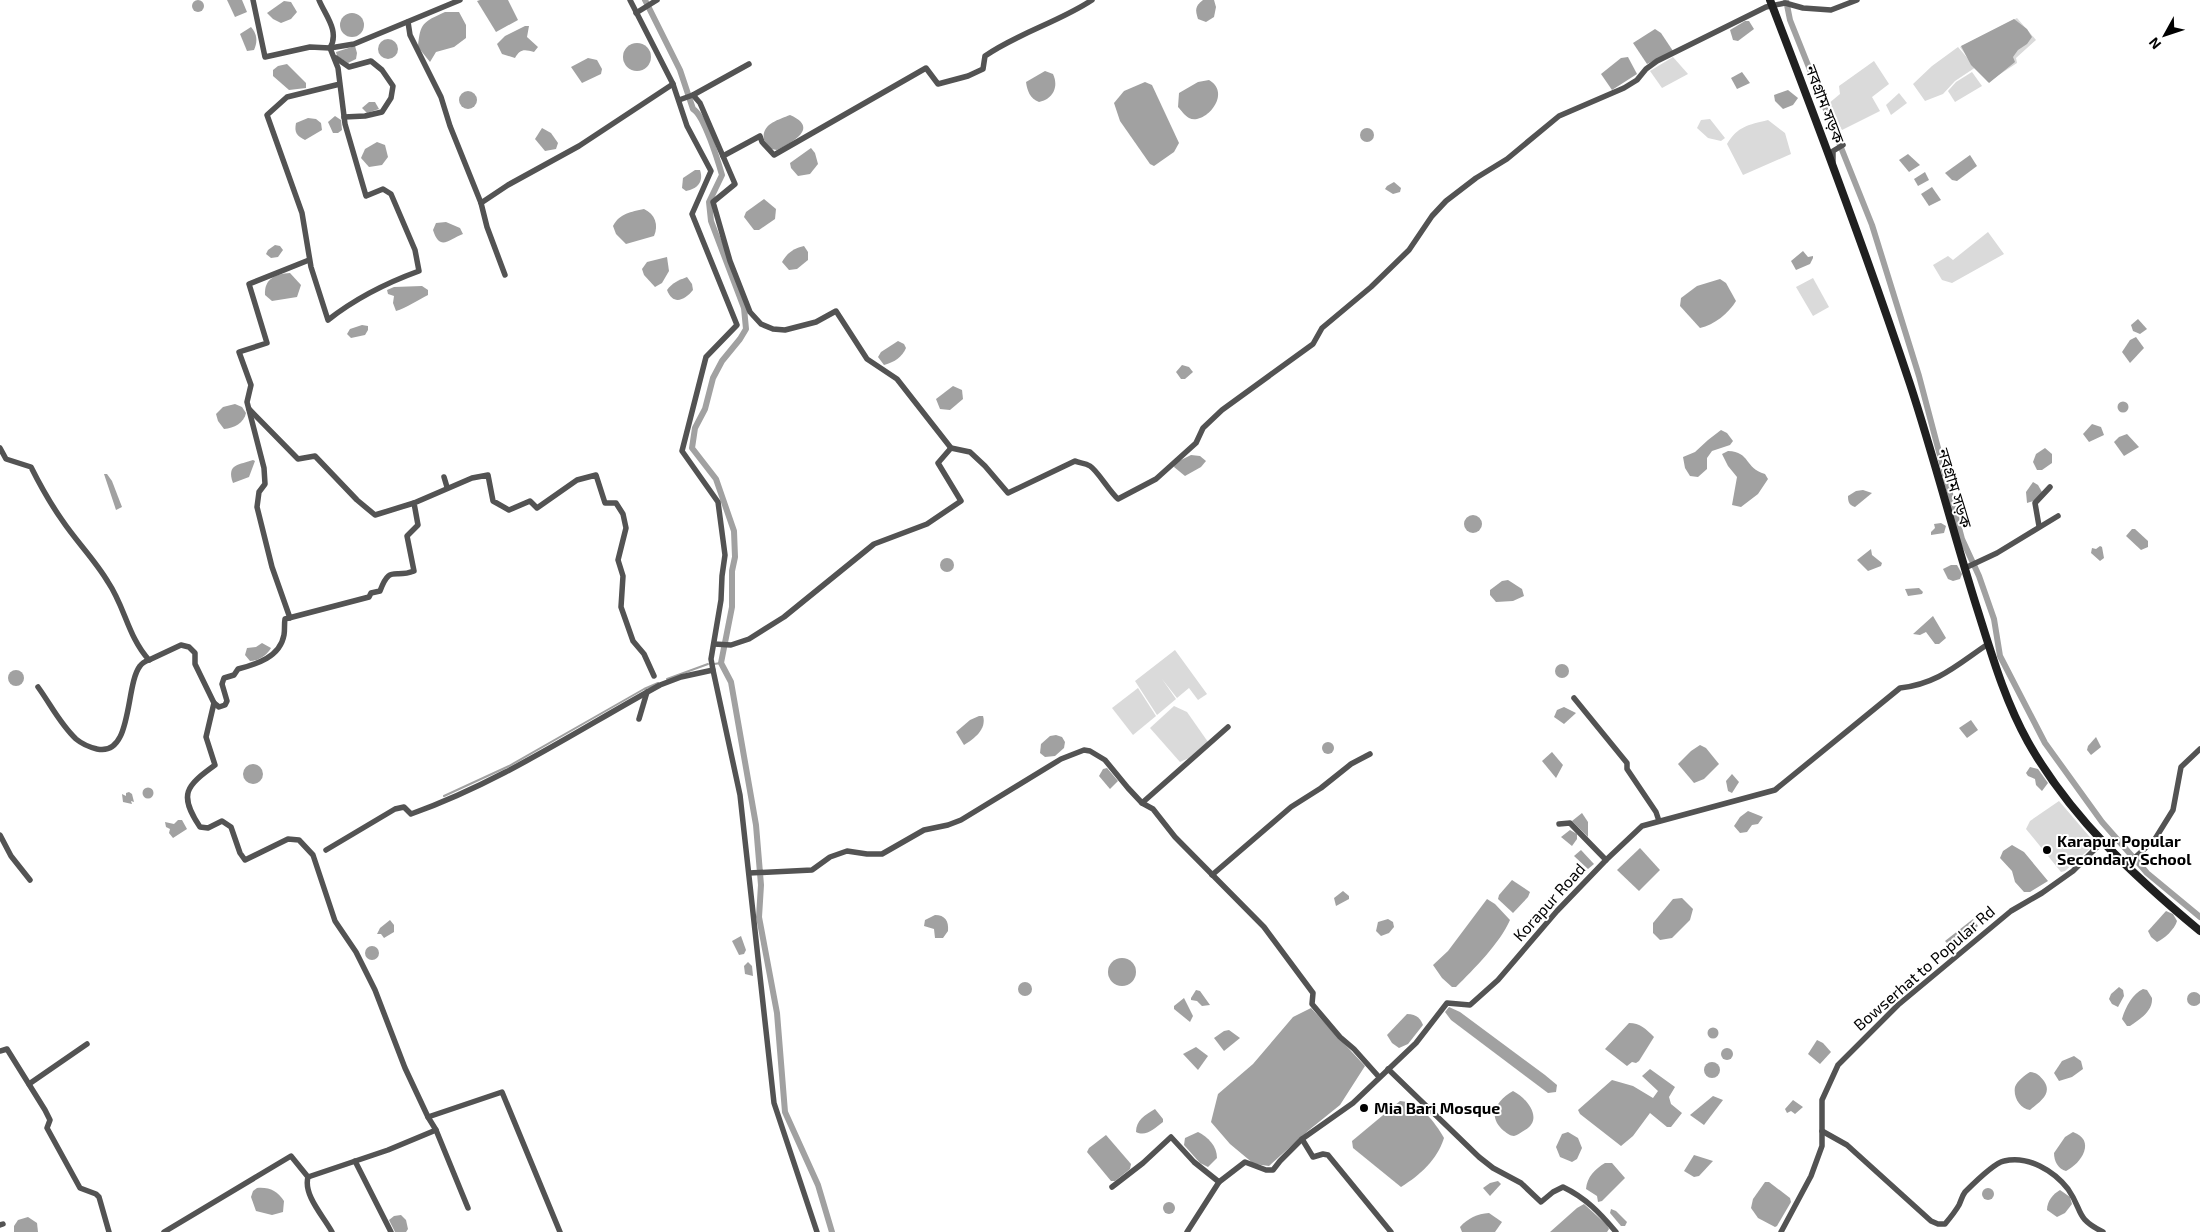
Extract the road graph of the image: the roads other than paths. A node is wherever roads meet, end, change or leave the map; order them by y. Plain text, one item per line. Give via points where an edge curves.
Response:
1 (253, 0) edge
2 (319, 0) edge
3 (460, 0) edge
4 (630, 0) edge
5 (657, 0) edge
6 (1092, 0) edge
7 (1857, 0) edge
8 (1771, 2) edge
9 (636, 12) junction
10 (408, 22) junction
11 (330, 48) junction
12 (334, 57) junction
13 (749, 64) dead end
14 (340, 84) junction
15 (673, 84) junction
16 (693, 95) junction
17 (680, 100) junction
18 (344, 118) junction
19 (1843, 145) dead end
20 (723, 156) junction
21 (1833, 164) junction
22 (481, 203) junction
23 (310, 260) junction
24 (505, 275) dead end
25 (249, 409) junction
26 (0, 448) edge
27 (950, 448) junction
28 (444, 477) dead end
29 (448, 487) junction
30 (2050, 487) dead end
31 (414, 503) junction
32 (2058, 516) dead end
33 (2039, 526) junction
34 (1965, 568) junction
35 (290, 618) junction
36 (717, 644) junction
37 (1988, 644) junction
38 (149, 660) junction
39 (713, 670) junction
40 (654, 676) dead end
41 (38, 687) dead end
42 (647, 692) junction
43 (1574, 698) dead end
44 (214, 703) junction
45 (639, 719) dead end
46 (1228, 727) dead end
47 (2200, 749) edge
48 (1370, 754) dead end
49 (1142, 803) junction
50 (1659, 821) junction
51 (1559, 824) dead end
52 (0, 835) edge
53 (2102, 842) junction
54 (326, 850) dead end
55 (1606, 860) junction
56 (2126, 866) junction
57 (749, 873) junction
58 (1212, 875) junction
59 (30, 880) dead end
60 (2200, 931) edge
61 (87, 1044) dead end
62 (0, 1050) edge
63 (1388, 1069) junction
64 (1379, 1077) junction
65 (28, 1084) junction
66 (428, 1117) junction
67 (436, 1130) junction
68 (1822, 1131) junction
69 (1302, 1139) junction
70 (355, 1161) junction
71 (308, 1177) junction
72 (1220, 1182) junction
73 (1112, 1187) dead end
74 (468, 1208) dead end
75 (109, 1232) edge
76 (164, 1232) edge
77 (332, 1232) edge
78 (391, 1232) edge
79 (560, 1232) edge
80 (817, 1232) edge
81 (1187, 1232) edge
82 (1391, 1232) edge
83 (1616, 1232) edge
84 (1781, 1232) edge
85 (2103, 1232) edge

1 - 11 street via 265,57 310,47
2 - 11 street via 334,31 334,42
3 - 10 street
4 - 9 street
5 - 9 street
6 - 20 street via 1076,11 998,47 985,56 983,69 968,76 938,84 926,68 774,155 760,136
7 - 8 street via 1831,10
8 - 21 main road, নবগ্রাম সড়ক
8 - 27 street via 1657,61 1637,80 1615,94 1560,116 1507,159 1467,184 1432,216 1408,250 1371,288 1322,328 1313,344 1222,410 1203,428 1196,443 1156,479 1128,496 1118,499 1105,487 1094,469 1075,461 1008,493 970,452
9 - 15 street
10 - 11 street via 354,44
10 - 22 street via 410,35 441,97
11 - 12 street
12 - 14 street
12 - 18 street via 349,67 371,62 382,70 393,86 391,98 382,112
13 - 16 street
14 - 18 street
14 - 23 street via 287,96 267,115 302,213
15 - 17 street
15 - 22 street via 580,146 508,184
16 - 17 street
16 - 20 street via 700,103
17 - 36 street via 687,126 711,171 692,214 737,325 706,357 682,451 718,502 725,555
18 - 23 street via 366,196 382,188 391,194 415,250 419,271 369,293 328,320
19 - 21 street via 1833,151
20 - 27 street via 735,184 713,202 730,261 750,312 761,324 785,330 816,322 836,311 868,359 897,379
21 - 34 main road, নবগ্রাম সড়ক via 1911,387
22 - 24 street
23 - 25 street via 249,284 267,343 240,352 252,385 247,402
25 - 31 street via 298,459 315,456 375,515
25 - 35 street via 264,468 265,484 259,492 257,506 272,568
26 - 38 street via 6,459 31,467 61,520 108,582 132,636
27 - 36 street via 938,463 961,501 927,524 874,544 784,617 749,639 731,645
28 - 29 street
29 - 31 street
29 - 40 street via 488,475 494,501 509,510 530,501 537,508 577,480 596,475 605,503 616,503 623,514 626,528 618,560 622,576 620,607 633,640
30 - 33 street via 2035,503
31 - 35 street via 418,525 407,536 414,571 392,573 385,578 380,591 371,593 369,597
32 - 33 street
33 - 34 street
34 - 37 main road, নবগ্রাম সড়ক
35 - 44 street via 285,619 284,635 270,657 224,678 222,684 227,701 219,707
36 - 39 street via 711,659
37 - 50 street, Korapur Road via 1936,679 1900,688 1775,790
37 - 53 main road, নবগ্রাম সড়ক via 1999,679 2028,742 2062,793
38 - 41 street via 140,665 131,686 125,725 119,740 110,748 100,750 78,741 56,717
38 - 44 street via 181,645 189,647
39 - 42 street via 681,677
39 - 57 street via 740,795
42 - 45 street
42 - 54 street via 444,802 411,814 404,807 394,809
43 - 50 street via 1627,763 1627,769
44 - 66 street via 206,737 215,765 191,784 187,795 189,811 200,827 208,828 222,821 232,826 245,860 288,839 300,840 313,855 335,921 356,952 375,990
46 - 49 street
47 - 56 street via 2181,768 2173,810 2155,839
48 - 58 street via 1291,807
49 - 57 street via 1105,760 1084,750 1034,774 955,823 924,830 882,854 847,851 812,870
49 - 58 street via 1153,809
50 - 55 street, Korapur Road via 1642,826
51 - 55 street via 1570,823
52 - 59 street
53 - 56 main road, নবগ্রাম সড়ক
53 - 68 street, Bowserhat to Popular Rd via 2073,871 2042,894 2011,911 1898,1004 1865,1036 1838,1064 1822,1100
55 - 63 street, Korapur Road via 1498,980 1470,1005 1447,1003 1416,1043
56 - 60 main road, নবগ্রাম সড়ক
57 - 80 street via 774,1103
58 - 64 street via 1264,927 1313,993 1312,1004
61 - 65 street
62 - 65 street via 7,1049
63 - 64 street, Korapur Road
63 - 83 street via 1493,1168 1522,1183 1541,1202 1563,1187 1579,1195
64 - 69 street, Korapur Road via 1353,1103
65 - 75 street via 50,1120 47,1128 80,1188 99,1197
66 - 67 street
66 - 79 street via 502,1092
67 - 70 street
67 - 74 street
68 - 84 street, Bowserhat to Popular Rd via 1822,1146 1811,1176
68 - 85 street via 1847,1145 1938,1224 1945,1224 1964,1194 1980,1178 2004,1161 2020,1161 2044,1167 2062,1182 2084,1221
69 - 72 street, Korapur Road via 1273,1170 1245,1162
69 - 82 street via 1313,1157 1328,1155
70 - 71 street
70 - 78 street
71 - 76 street via 291,1156
71 - 77 street via 306,1184
72 - 73 street via 1194,1162 1171,1137
72 - 81 street, Korapur Road

